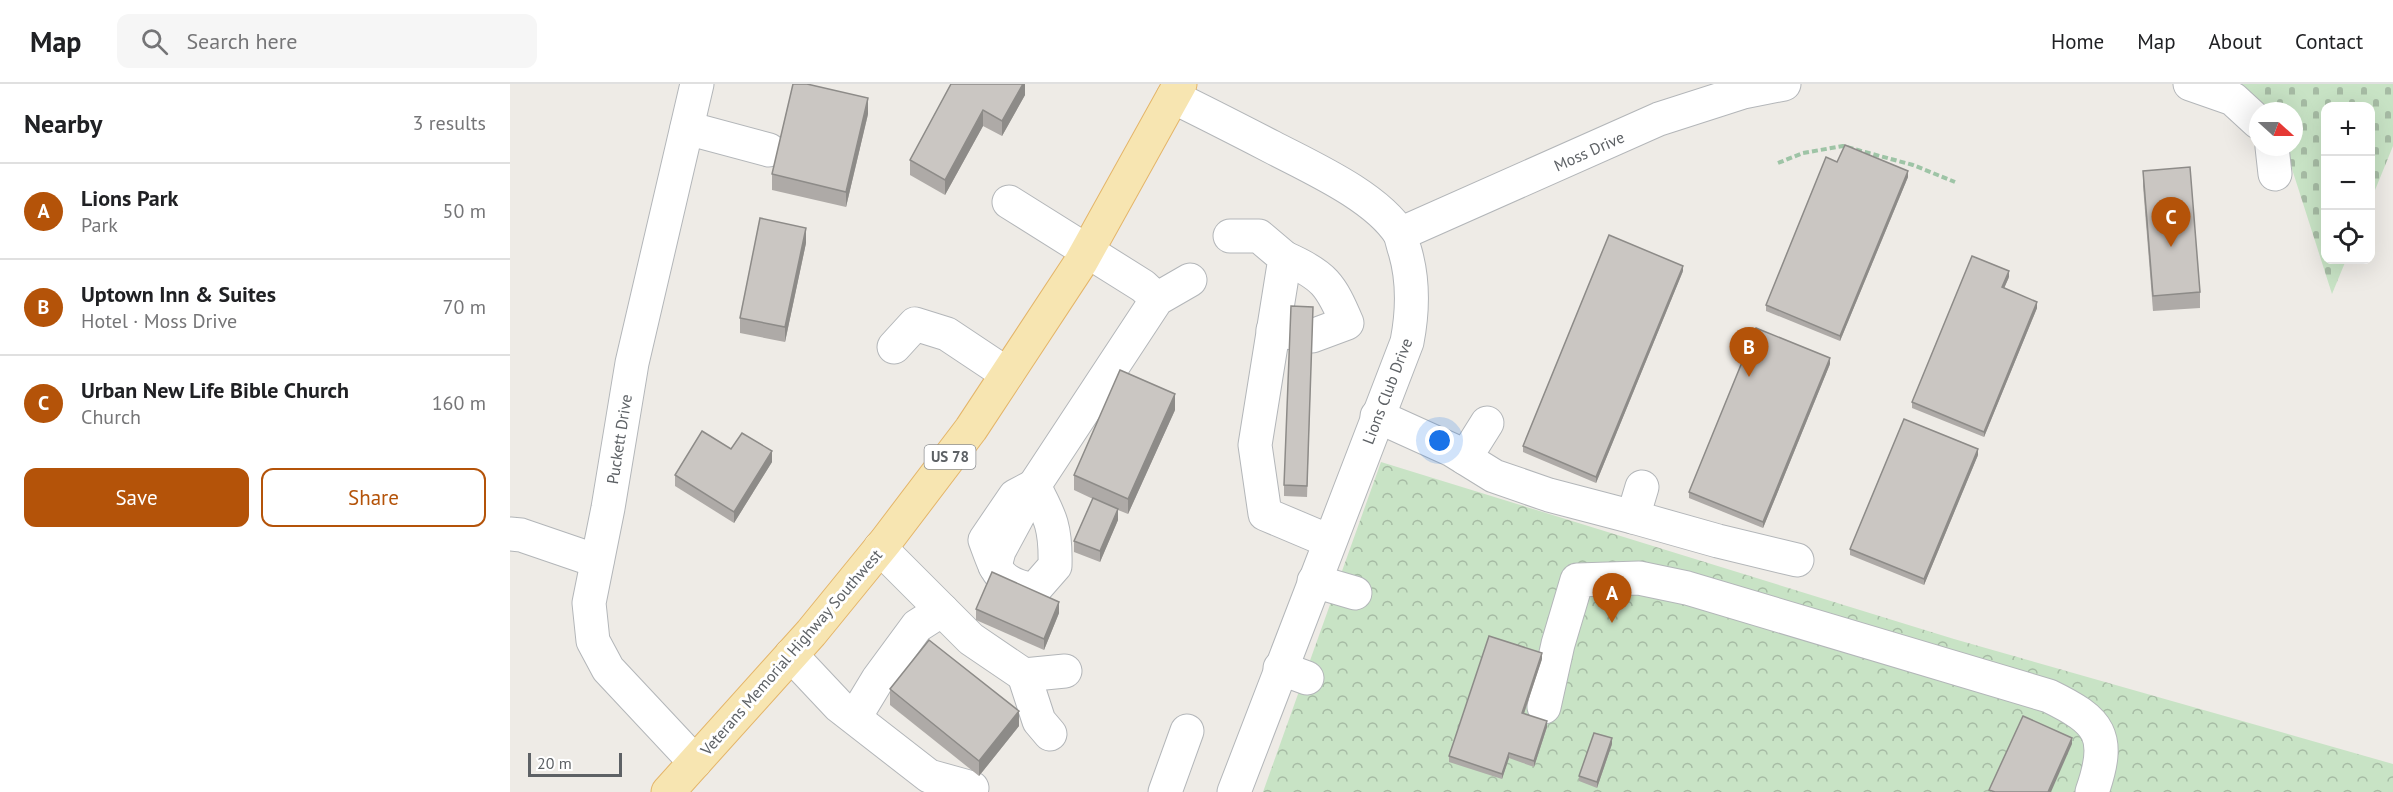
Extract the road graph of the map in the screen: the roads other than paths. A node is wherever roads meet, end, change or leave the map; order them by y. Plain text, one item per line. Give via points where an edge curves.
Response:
1 (697, 84) edge
2 (1784, 84) edge
3 (2190, 84) edge
4 (1177, 90) edge
5 (2249, 114) edge
6 (687, 128) junction
7 (769, 150) dead end
8 (1009, 202) dead end
9 (1400, 234) junction
10 (1230, 236) dead end
11 (1086, 252) junction
12 (1285, 258) junction
13 (1190, 280) dead end
14 (1156, 299) junction
15 (1273, 330) junction
16 (894, 347) dead end
17 (1007, 374) junction
18 (1377, 416) junction
19 (1487, 423) dead end
20 (1465, 458) junction
21 (1034, 486) junction
22 (510, 534) edge
23 (1329, 541) junction
24 (880, 548) junction
25 (1797, 560) dead end
26 (597, 561) junction
27 (1314, 581) junction
28 (1355, 592) dead end
29 (942, 610) junction
30 (791, 655) junction
31 (1065, 671) dead end
32 (1024, 675) junction
33 (1544, 707) dead end
34 (855, 717) junction
35 (1187, 731) dead end
36 (1050, 734) dead end
37 (695, 762) junction
38 (972, 788) dead end
39 (668, 792) edge
40 (1165, 792) edge
41 (1234, 792) edge
42 (2092, 792) edge

1 - 6 street, Puckett Drive
2 - 9 street, Moss Drive via 1743,92 1659,119
3 - 5 street via 2233,99
4 - 9 street, Lions Club Drive via 1363,197
4 - 11 main road, Veterans Memorial Highway Southwest / US 78
6 - 7 street
6 - 26 street, Puckett Drive via 632,363
8 - 11 street
9 - 18 street, Lions Club Drive via 1412,288 1412,315 1407,342
10 - 12 street via 1259,236
11 - 14 street via 1143,286
11 - 17 main road, Veterans Memorial Highway Southwest / US 78
12 - 15 street
12 - 15 street via 1311,269 1334,292 1347,324 1312,336
13 - 14 street
14 - 21 street
15 - 23 street via 1255,446 1265,514
16 - 17 street via 915,324 947,334
17 - 24 main road, Veterans Memorial Highway Southwest / US 78 via 971,429
18 - 20 street
18 - 23 street, Lions Club Drive via 1353,510
19 - 20 street
20 - 25 street via 1509,482 1638,502 1718,541
21 - 21 street via 1052,521 1056,544 1055,566 1034,590 1005,581 985,540 1015,496
22 - 26 street
23 - 27 street, Lions Club Drive
24 - 29 street
24 - 30 main road, Veterans Memorial Highway Southwest / US 78
26 - 37 street, Puckett Drive via 589,603 593,641 608,669
27 - 28 street
27 - 41 street, Lions Club Drive via 1294,673
29 - 32 street via 971,639
29 - 34 street via 917,627
30 - 34 street via 839,706
30 - 37 main road, Veterans Memorial Highway Southwest / US 78
31 - 32 street
32 - 36 street via 1039,721
33 - 42 street via 1577,580 1639,578 1686,588 2049,696 2086,717 2097,729 2100,764
34 - 38 street via 929,776
35 - 40 street
37 - 39 main road, Veterans Memorial Highway Southwest / US 78

